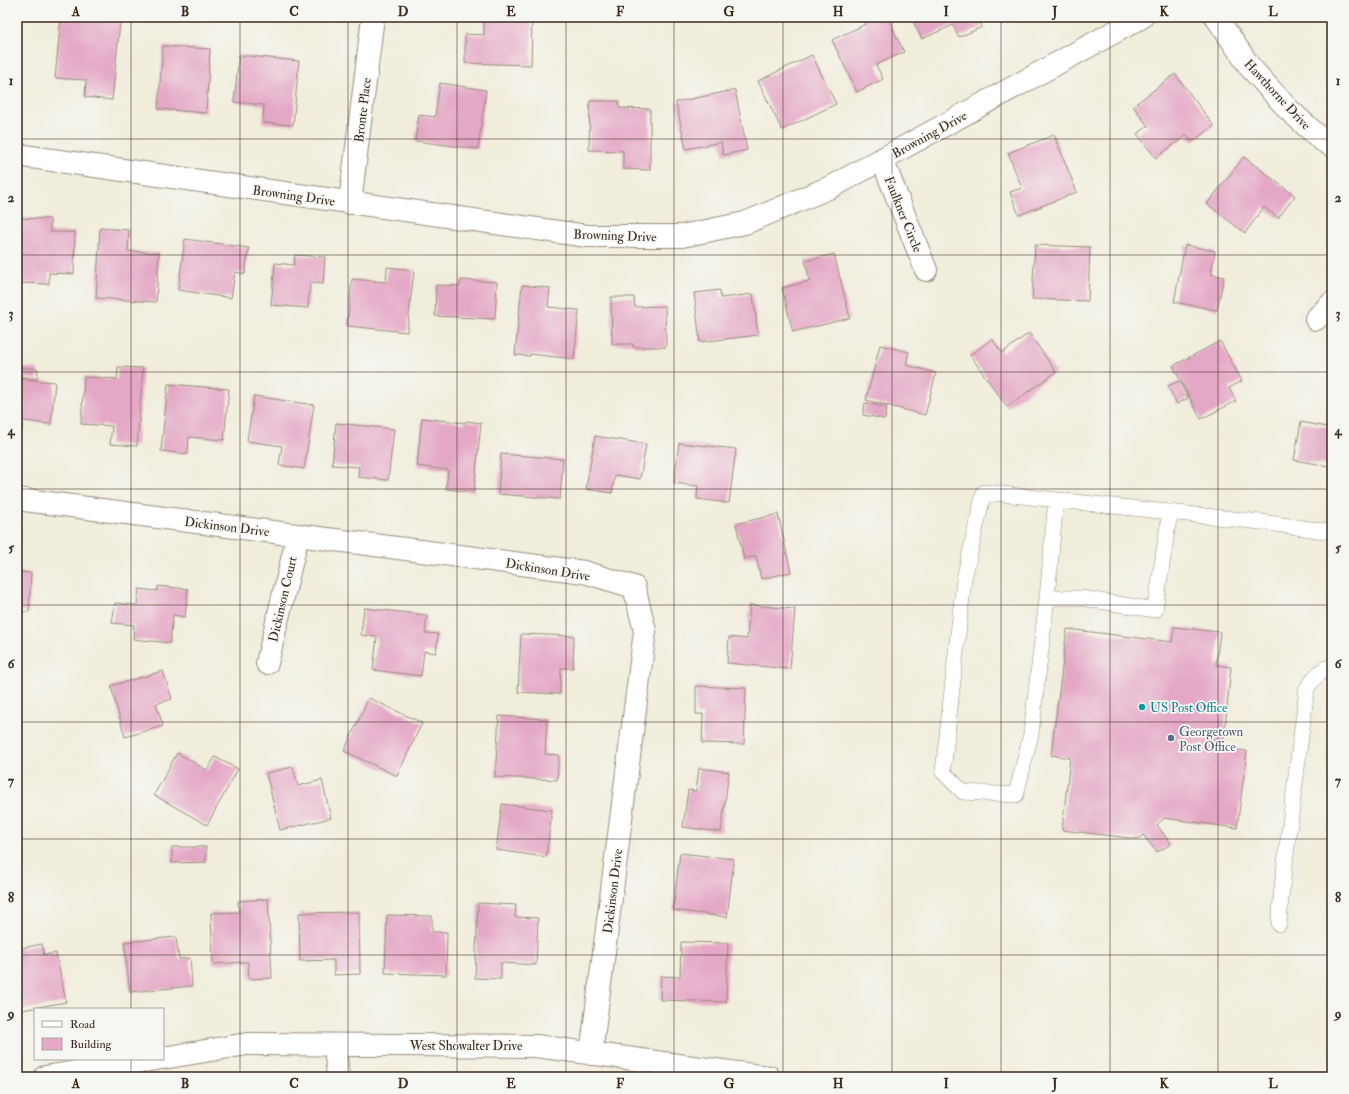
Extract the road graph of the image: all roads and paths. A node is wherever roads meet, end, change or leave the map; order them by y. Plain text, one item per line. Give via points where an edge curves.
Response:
1 (373, 17) edge
2 (1142, 17) edge
3 (1216, 17) edge
4 (1332, 146) edge
5 (17, 155) edge
6 (882, 159) junction
7 (350, 203) junction
8 (926, 270) dead end
9 (1332, 303) edge
10 (1316, 318) dead end
11 (17, 499) edge
12 (1056, 500) junction
13 (1170, 512) junction
14 (1332, 532) edge
15 (298, 535) junction
16 (1047, 598) junction
17 (267, 663) dead end
18 (1332, 667) edge
19 (1279, 924) dead end
20 (335, 1045) junction
21 (591, 1054) junction
22 (164, 1058) edge
23 (150, 1060) edge
24 (45, 1077) edge
25 (338, 1077) edge
26 (769, 1077) edge

1 - 7 street, Bronte Place
2 - 6 street, Browning Drive
3 - 4 street, Hawthorne Drive via 1250,67 1289,110
5 - 7 street, Browning Drive
6 - 7 street, Browning Drive via 833,186 745,222 682,236 586,236
6 - 8 street, Faulkner Circle
9 - 10 street
11 - 15 street, Dickinson Drive
12 - 13 lane
12 - 16 lane
12 - 16 lane via 984,492 964,579 944,772 963,792 1016,795 1031,734
13 - 14 lane
13 - 16 lane via 1155,610 1081,598
15 - 17 street, Dickinson Court
15 - 21 street, Dickinson Drive via 584,572 634,587 645,631
18 - 19 lane via 1315,676 1307,688
20 - 21 street, West Showalter Drive via 536,1046
20 - 22 street, West Showalter Drive via 247,1044
20 - 25 street
21 - 26 street, West Showalter Drive
23 - 24 street

